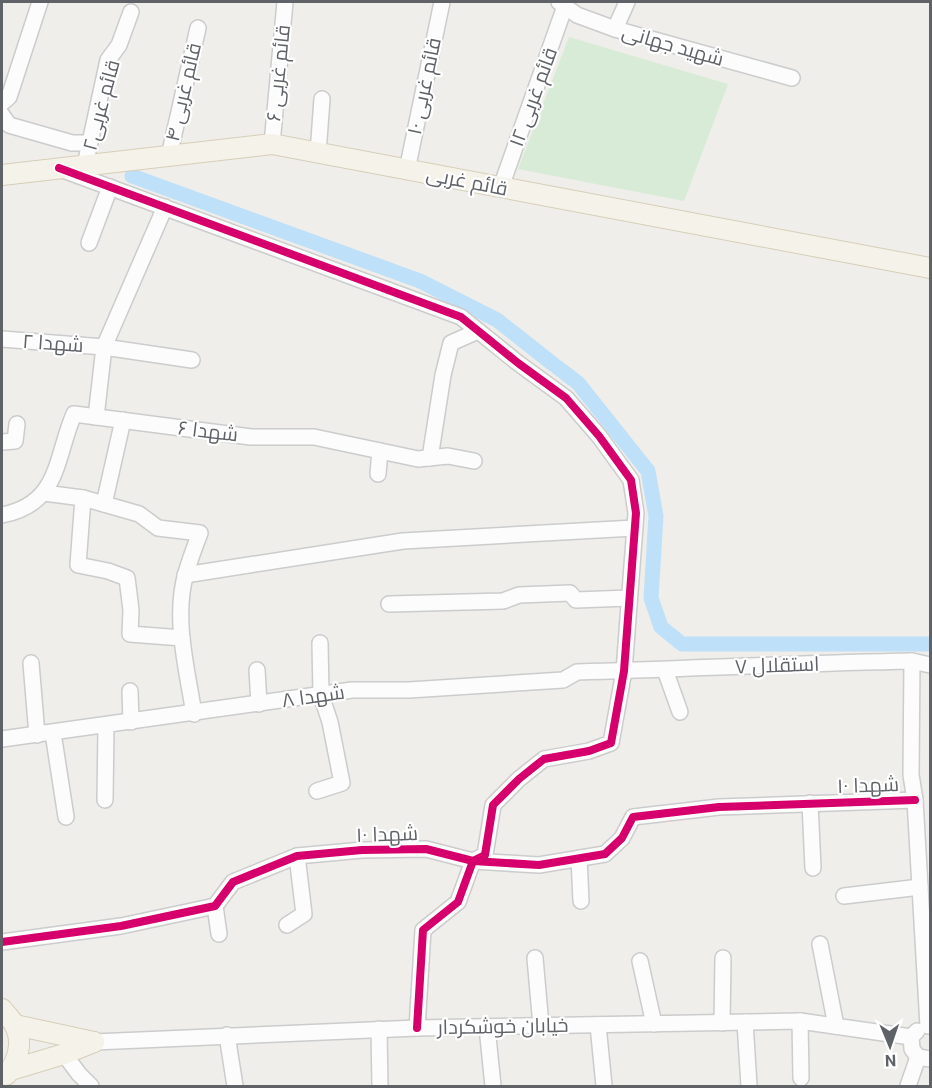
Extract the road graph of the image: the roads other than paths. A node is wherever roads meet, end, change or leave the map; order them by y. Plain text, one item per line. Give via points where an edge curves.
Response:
1 (40, 2) edge
2 (285, 2) edge
3 (442, 2) edge
4 (627, 2) edge
5 (562, 4) edge
6 (131, 12) dead end
7 (198, 28) dead end
8 (615, 29) junction
9 (792, 78) dead end
10 (322, 99) dead end
11 (2, 103) edge
12 (2, 115) edge
13 (89, 143) junction
14 (272, 144) junction
15 (318, 153) junction
16 (169, 156) junction
17 (85, 165) junction
18 (59, 168) junction
19 (407, 170) junction
20 (2, 175) edge
21 (110, 187) junction
22 (501, 187) junction
23 (165, 207) junction
24 (89, 243) dead end
25 (930, 268) edge
26 (478, 331) junction
27 (2, 339) edge
28 (104, 347) junction
29 (192, 360) dead end
30 (96, 417) junction
31 (123, 420) junction
32 (17, 424) dead end
33 (2, 442) edge
34 (380, 451) junction
35 (430, 458) junction
36 (474, 460) dead end
37 (378, 474) dead end
38 (44, 493) junction
39 (83, 498) junction
40 (104, 504) junction
41 (2, 514) edge
42 (634, 528) junction
43 (185, 575) junction
44 (629, 598) junction
45 (389, 604) dead end
46 (182, 638) junction
47 (320, 643) dead end
48 (912, 661) junction
49 (31, 663) dead end
50 (930, 665) edge
51 (257, 670) dead end
52 (665, 670) junction
53 (624, 671) junction
54 (130, 691) dead end
55 (321, 695) junction
56 (259, 704) junction
57 (680, 712) dead end
58 (194, 714) junction
59 (131, 722) junction
60 (106, 726) junction
61 (53, 733) junction
62 (37, 735) junction
63 (2, 739) edge
64 (316, 791) dead end
65 (105, 800) dead end
66 (915, 800) junction
67 (810, 803) junction
68 (66, 817) dead end
69 (923, 821) edge
70 (297, 856) junction
71 (579, 858) junction
72 (474, 861) junction
73 (813, 868) dead end
74 (920, 887) junction
75 (844, 896) dead end
76 (581, 901) dead end
77 (215, 906) junction
78 (287, 925) dead end
79 (926, 929) edge
80 (219, 934) dead end
81 (2, 942) edge
82 (820, 944) dead end
83 (535, 958) dead end
84 (723, 958) dead end
85 (640, 961) dead end
86 (2, 1009) edge
87 (745, 1022) junction
88 (800, 1022) junction
89 (722, 1023) junction
90 (654, 1024) junction
91 (15, 1025) junction
92 (598, 1025) junction
93 (541, 1026) junction
94 (836, 1026) junction
95 (487, 1027) junction
96 (929, 1027) edge
97 (417, 1028) junction
98 (379, 1029) junction
99 (227, 1035) junction
100 (910, 1036) junction
101 (94, 1042) junction
102 (64, 1054) junction
103 (924, 1058) edge
104 (6, 1074) edge
105 (801, 1078) dead end
106 (91, 1086) edge
107 (235, 1086) edge
108 (380, 1086) edge
109 (493, 1086) edge
110 (603, 1086) edge
111 (749, 1086) edge
112 (908, 1086) edge

1 - 11 street via 9,97
2 - 14 street, قائم غربی ۶
3 - 19 street, قائم غربی ۱۰
4 - 8 street
5 - 8 street, شهید جهانی via 577,15
5 - 22 street, قائم غربی ۱۲
6 - 13 street, ۲قائم غربی via 119,45 108,60
7 - 16 street, قائم غربی ۴
8 - 9 street, شهید جهانی
10 - 15 street
12 - 13 street via 9,125 72,143
13 - 17 street, ۲قائم غربی
14 - 15 main road, قائم غربی
14 - 16 main road, قائم غربی
15 - 19 main road, قائم غربی
16 - 17 main road, قائم غربی
17 - 18 main road, قائم غربی
18 - 20 main road, قائم غربی
18 - 21 street
19 - 22 main road, قائم غربی
21 - 23 street
21 - 24 street
22 - 25 main road, قائم غربی
23 - 26 street via 461,317
23 - 28 street
26 - 35 street via 451,343
26 - 42 street via 567,398 599,436 631,480
27 - 28 street, شهدا ۲
28 - 29 street, شهدا ۲
28 - 30 street
30 - 31 street, شهدا ۶
30 - 38 street, شهدا ۶ via 74,414 65,433 57,470
31 - 34 street, شهدا ۶ via 251,437 314,437
31 - 40 street
32 - 33 street via 15,441
34 - 35 street, شهدا ۶
34 - 37 street
35 - 36 street, شهدا ۶
38 - 39 street
38 - 41 street, شهدا ۶ via 18,512
39 - 40 street
39 - 46 street via 78,565 127,578 130,634
40 - 43 street via 139,514 158,528 200,533
42 - 43 street via 403,541
42 - 44 street
43 - 46 street
44 - 45 street via 576,600 570,593 519,595 503,601
44 - 53 street
46 - 58 street
47 - 55 street
48 - 50 street, استقلال ۷
48 - 52 street, استقلال ۷
48 - 66 street via 911,775
49 - 62 street
51 - 56 street
52 - 53 street, استقلال ۷
52 - 57 street
53 - 55 street, شهدا ۸ via 577,672 563,680 352,690
53 - 72 street via 611,743 589,752 544,759 519,779 493,805 485,855
54 - 59 street
55 - 56 street, شهدا ۸
55 - 64 street via 342,783
56 - 58 street, شهدا ۸
58 - 59 street, شهدا ۸
59 - 60 street, شهدا ۸
60 - 61 street, شهدا ۸
60 - 65 street
61 - 62 street, شهدا ۸
61 - 68 street
62 - 63 street, شهدا ۸
66 - 67 street, شهدا ۱۰
66 - 69 street
67 - 71 street, شهدا ۱۰ via 719,807 633,817 622,838 605,854
67 - 73 street
69 - 74 street
70 - 72 street, شهدا ۱۰ via 426,849
70 - 77 street, شهدا ۱۰ via 233,882
70 - 78 street via 304,914
71 - 72 street, شهدا ۱۰ via 539,865
71 - 76 street
72 - 97 street via 458,902 423,930
74 - 75 street
74 - 79 street
77 - 80 street
77 - 81 street via 121,926
79 - 96 street
82 - 94 street
83 - 93 street
84 - 89 street
85 - 90 street
86 - 91 main road
87 - 88 street, خیابان خوشکردار
87 - 89 street, خیابان خوشکردار
87 - 111 street
88 - 94 street, خیابان خوشکردار
88 - 105 street
89 - 90 street, خیابان خوشکردار
90 - 92 street, خیابان خوشکردار
91 - 101 main road
91 - 104 main road via 19,1048
92 - 93 street, خیابان خوشکردار
92 - 110 street
93 - 95 street, خیابان خوشکردار
94 - 100 street, خیابان خوشکردار
95 - 97 street, خیابان خوشکردار
95 - 109 street
96 - 100 street
97 - 98 street, خیابان خوشکردار
98 - 99 street, خیابان خوشکردار
98 - 108 street
99 - 101 street, خیابان خوشکردار
99 - 107 street
100 - 103 street via 912,1048
101 - 102 main road
102 - 104 main road
102 - 106 street
103 - 112 street

